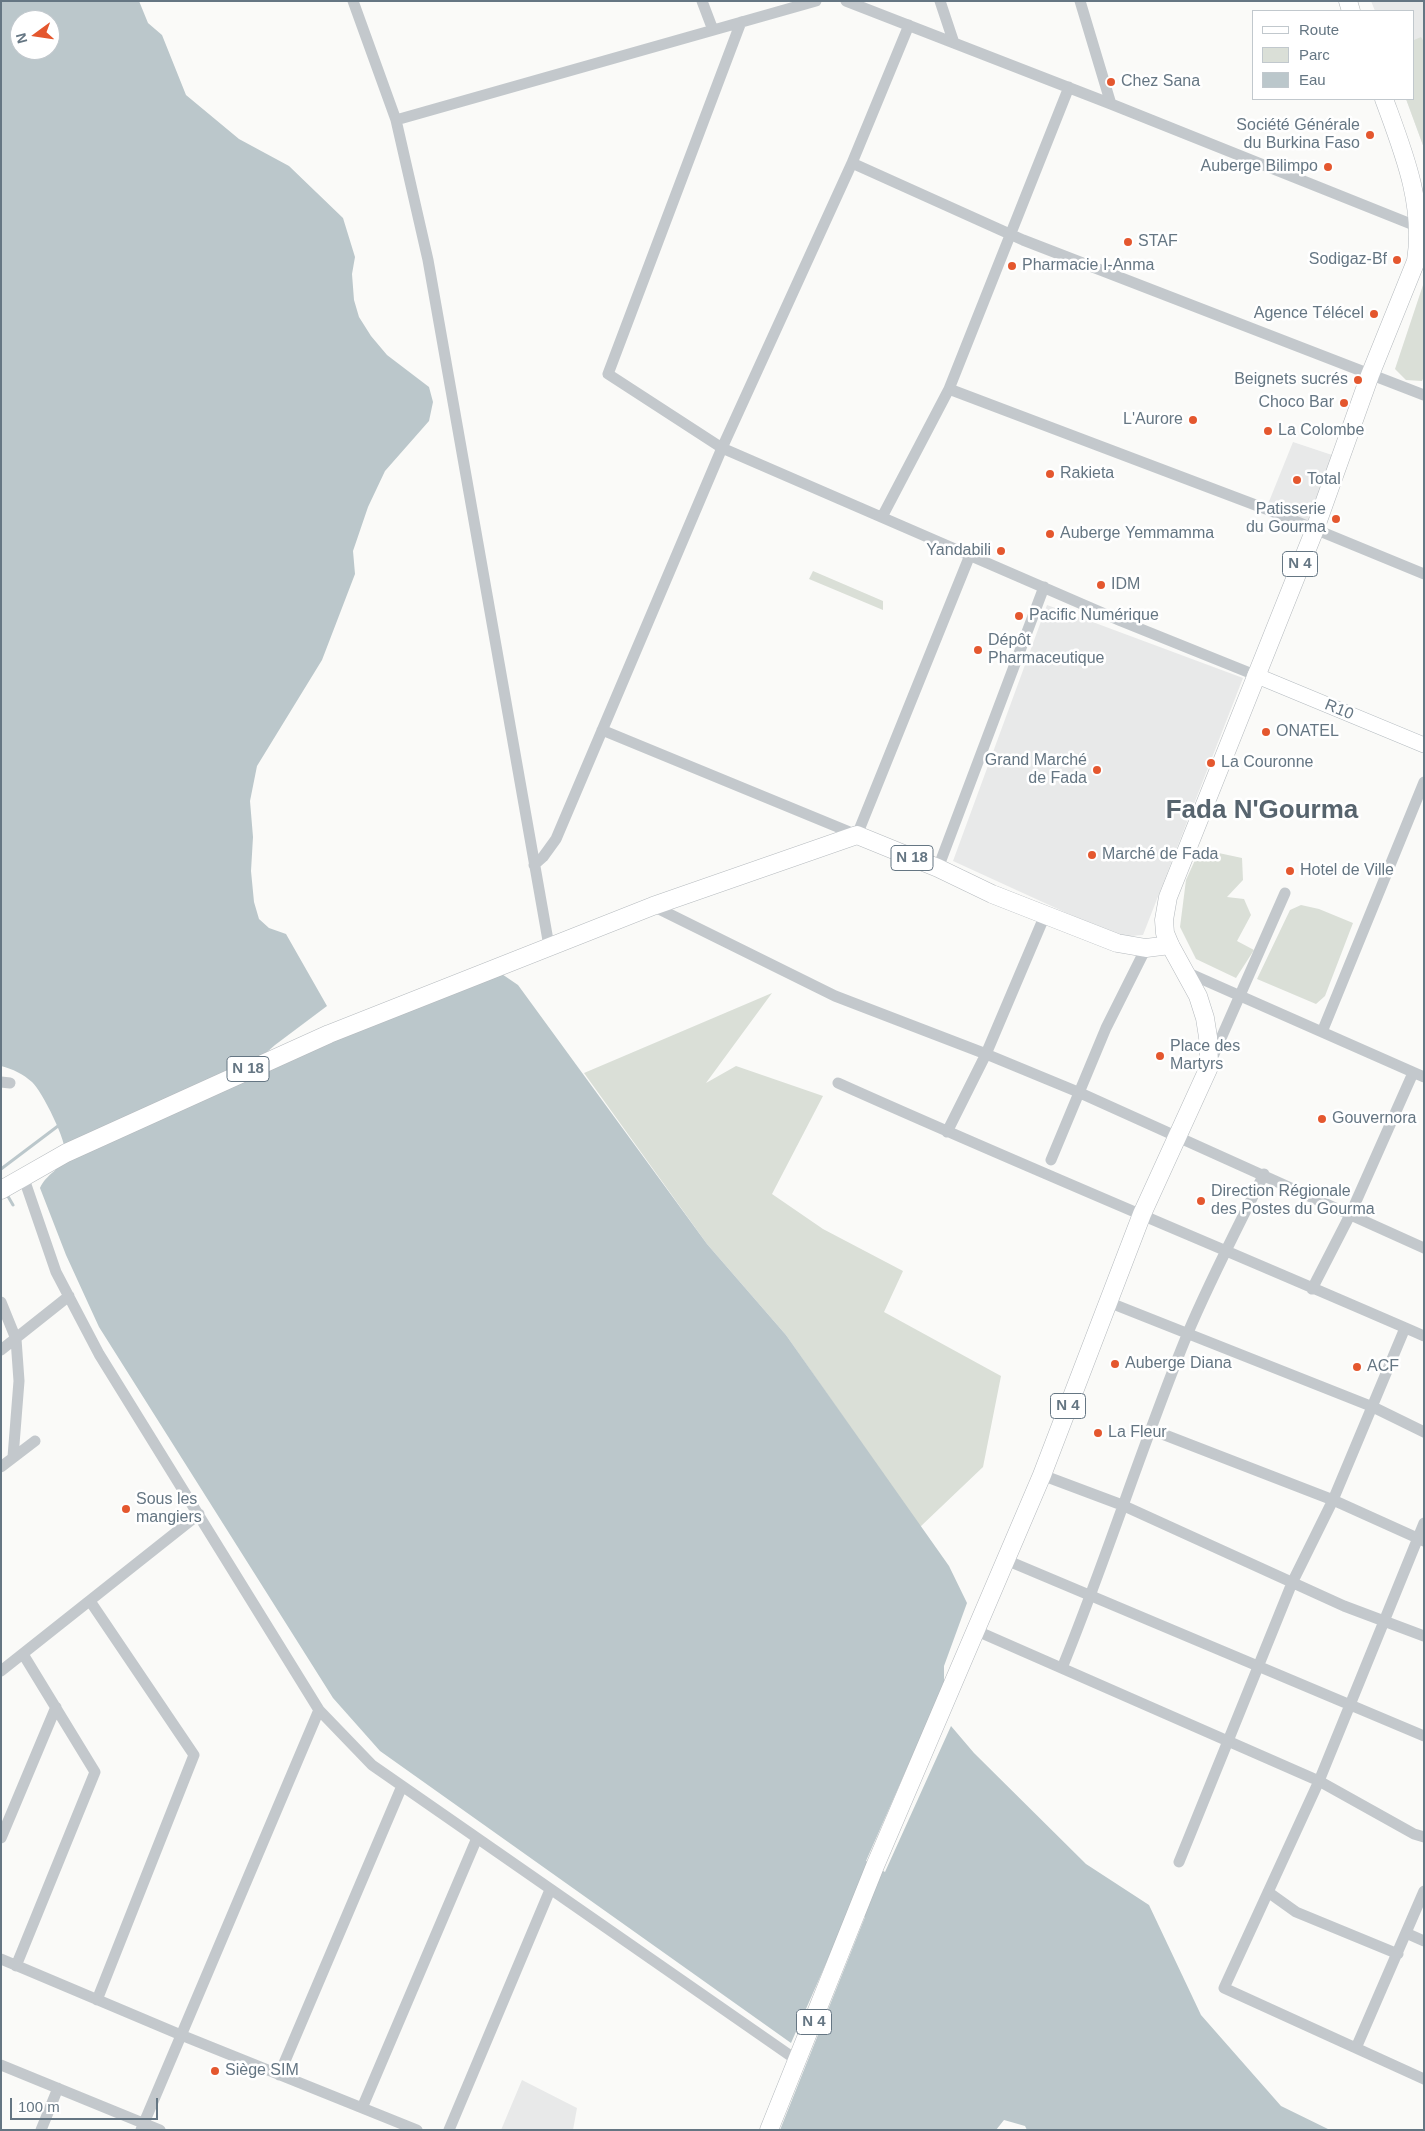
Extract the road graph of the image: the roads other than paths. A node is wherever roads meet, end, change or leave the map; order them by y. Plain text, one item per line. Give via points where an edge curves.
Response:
1 (353, 1) edge
2 (702, 1) edge
3 (816, 1) edge
4 (846, 1) edge
5 (940, 1) edge
6 (1080, 1) edge
7 (741, 22) junction
8 (909, 25) junction
9 (713, 30) junction
10 (954, 43) junction
11 (1069, 87) junction
12 (1384, 100) edge
13 (1112, 104) junction
14 (396, 120) junction
15 (852, 163) junction
16 (1422, 229) edge
17 (1010, 234) junction
18 (1370, 376) junction
19 (949, 388) junction
20 (1424, 395) edge
21 (722, 448) junction
22 (882, 517) junction
23 (1315, 529) junction
24 (970, 555) junction
25 (1424, 574) edge
26 (1044, 587) junction
27 (1255, 675) junction
28 (602, 730) junction
29 (1424, 745) edge
30 (1424, 782) edge
31 (856, 835) junction
32 (534, 865) junction
33 (938, 868) junction
34 (1285, 893) dead end
35 (653, 906) junction
36 (1045, 915) junction
37 (1170, 945) junction
38 (549, 946) junction
39 (1146, 948) junction
40 (1186, 972) junction
41 (1239, 997) junction
42 (1322, 1032) junction
43 (986, 1054) junction
44 (1209, 1068) junction
45 (1418, 1075) edge
46 (838, 1083) dead end
47 (1078, 1092) junction
48 (947, 1132) junction
49 (1176, 1137) junction
50 (1051, 1160) dead end
51 (1264, 1174) junction
52 (11, 1184) edge
53 (1142, 1214) junction
54 (1350, 1215) junction
55 (1424, 1248) edge
56 (1225, 1253) junction
57 (1312, 1289) junction
58 (69, 1296) junction
59 (1, 1302) edge
60 (1108, 1302) junction
61 (1405, 1328) junction
62 (1187, 1334) junction
63 (1424, 1336) edge
64 (16, 1339) junction
65 (1, 1350) edge
66 (1373, 1407) junction
67 (1152, 1430) junction
68 (1424, 1432) edge
69 (35, 1441) dead end
70 (14, 1457) junction
71 (1, 1467) edge
72 (1042, 1474) junction
73 (1333, 1500) junction
74 (1122, 1505) junction
75 (199, 1514) junction
76 (1424, 1523) edge
77 (1421, 1539) edge
78 (1006, 1560) junction
79 (1292, 1583) junction
80 (1092, 1595) junction
81 (90, 1601) junction
82 (1383, 1620) junction
83 (977, 1631) junction
84 (1424, 1636) edge
85 (24, 1654) junction
86 (1258, 1665) junction
87 (1062, 1668) junction
88 (1, 1671) edge
89 (1351, 1704) junction
90 (56, 1707) junction
91 (319, 1710) junction
92 (1424, 1736) edge
93 (1229, 1741) junction
94 (1318, 1780) junction
95 (402, 1786) junction
96 (1424, 1837) edge
97 (1, 1838) edge
98 (478, 1838) junction
99 (1179, 1862) dead end
100 (550, 1890) junction
101 (1424, 1891) edge
102 (1268, 1892) junction
103 (1406, 1933) junction
104 (1424, 1941) edge
105 (1398, 1954) junction
106 (1, 1959) edge
107 (16, 1966) junction
108 (97, 2000) junction
109 (181, 2035) junction
110 (1356, 2048) junction
111 (798, 2061) junction
112 (1, 2065) edge
113 (279, 2074) junction
114 (1424, 2079) edge
115 (58, 2088) junction
116 (362, 2108) junction
117 (143, 2126) edge
118 (41, 2130) edge
119 (160, 2130) edge
120 (416, 2130) edge
121 (449, 2130) edge
122 (769, 2130) edge

1 - 14 street
2 - 9 street
3 - 7 street
4 - 8 street
5 - 10 street
6 - 13 street
7 - 9 street
7 - 21 street via 608,374
8 - 10 street
8 - 15 street
9 - 14 street
10 - 11 street
11 - 13 street
11 - 17 street
12 - 16 main road, N 4 via 1416,189
13 - 16 street
14 - 32 street via 440,322
15 - 17 street
15 - 21 street
16 - 18 main road, N 4 via 1416,261
17 - 18 street
17 - 19 street
18 - 20 street
18 - 23 main road, N 4
19 - 22 street
19 - 23 street
21 - 22 street
21 - 28 street
22 - 24 street
23 - 25 street
23 - 27 main road, N 4
24 - 26 street
24 - 31 street
26 - 27 street
26 - 33 street
27 - 29 main road, R10
27 - 37 main road, N 4 via 1168,897 1164,920
28 - 31 street
28 - 32 street via 556,839
30 - 42 street
31 - 33 main road, N 18
31 - 35 main road, N 18
32 - 38 street
33 - 36 main road, N 18
34 - 41 street
35 - 38 main road, N 18
35 - 43 street via 835,996
36 - 39 main road, N 18 via 1117,943
36 - 43 street
37 - 39 main road, N 18
37 - 40 main road, N 4
38 - 52 main road, N 18 via 248,1069 66,1153
39 - 47 street
40 - 41 street
40 - 44 main road, N 4 via 1205,1018
41 - 42 street
41 - 44 street
42 - 45 street
43 - 47 street
43 - 48 street
44 - 49 main road, N 4
45 - 54 street
46 - 48 street
47 - 49 street
47 - 50 street
48 - 53 street
49 - 51 street
49 - 53 main road, N 4
51 - 54 street
51 - 56 street
52 - 58 street
53 - 56 street
53 - 60 main road, N 4
54 - 55 street
54 - 57 street
56 - 57 street
56 - 62 street
57 - 61 street
58 - 64 street
58 - 75 street via 99,1354
59 - 64 street
60 - 62 street
60 - 72 main road, N 4
61 - 63 street
61 - 66 street
62 - 66 street
62 - 67 street
64 - 65 street
64 - 70 street via 20,1381
66 - 68 street
66 - 73 street
67 - 73 street
67 - 74 street
69 - 70 street
70 - 71 street
72 - 74 street
72 - 78 main road, N 4
73 - 77 street
73 - 79 street
74 - 79 street
74 - 80 street
75 - 81 street
75 - 91 street
76 - 77 street
77 - 82 street
78 - 80 street
78 - 83 main road, N 4
79 - 82 street
79 - 86 street
80 - 86 street
80 - 87 street
81 - 85 street
81 - 108 street via 194,1755
82 - 84 street
82 - 89 street
83 - 87 street
83 - 111 main road, N 4 via 875,1866
85 - 88 street
85 - 90 street
86 - 89 street
86 - 93 street
87 - 93 street
89 - 92 street
89 - 94 street
90 - 97 street
90 - 107 street via 95,1772
91 - 95 street via 372,1765
91 - 109 street
93 - 94 street
93 - 99 street
94 - 96 street
94 - 102 street
95 - 98 street
95 - 113 street
98 - 100 street
98 - 116 street
100 - 111 street
100 - 121 street
101 - 103 street
102 - 105 street via 1296,1912
102 - 110 street via 1224,1988
103 - 104 street
103 - 105 street
105 - 110 street
106 - 107 street
107 - 108 street
108 - 109 street
109 - 113 street
109 - 117 street
110 - 114 street
111 - 122 main road, N 4
112 - 115 street
113 - 116 street
115 - 117 street
115 - 118 street
116 - 120 street
117 - 119 street

